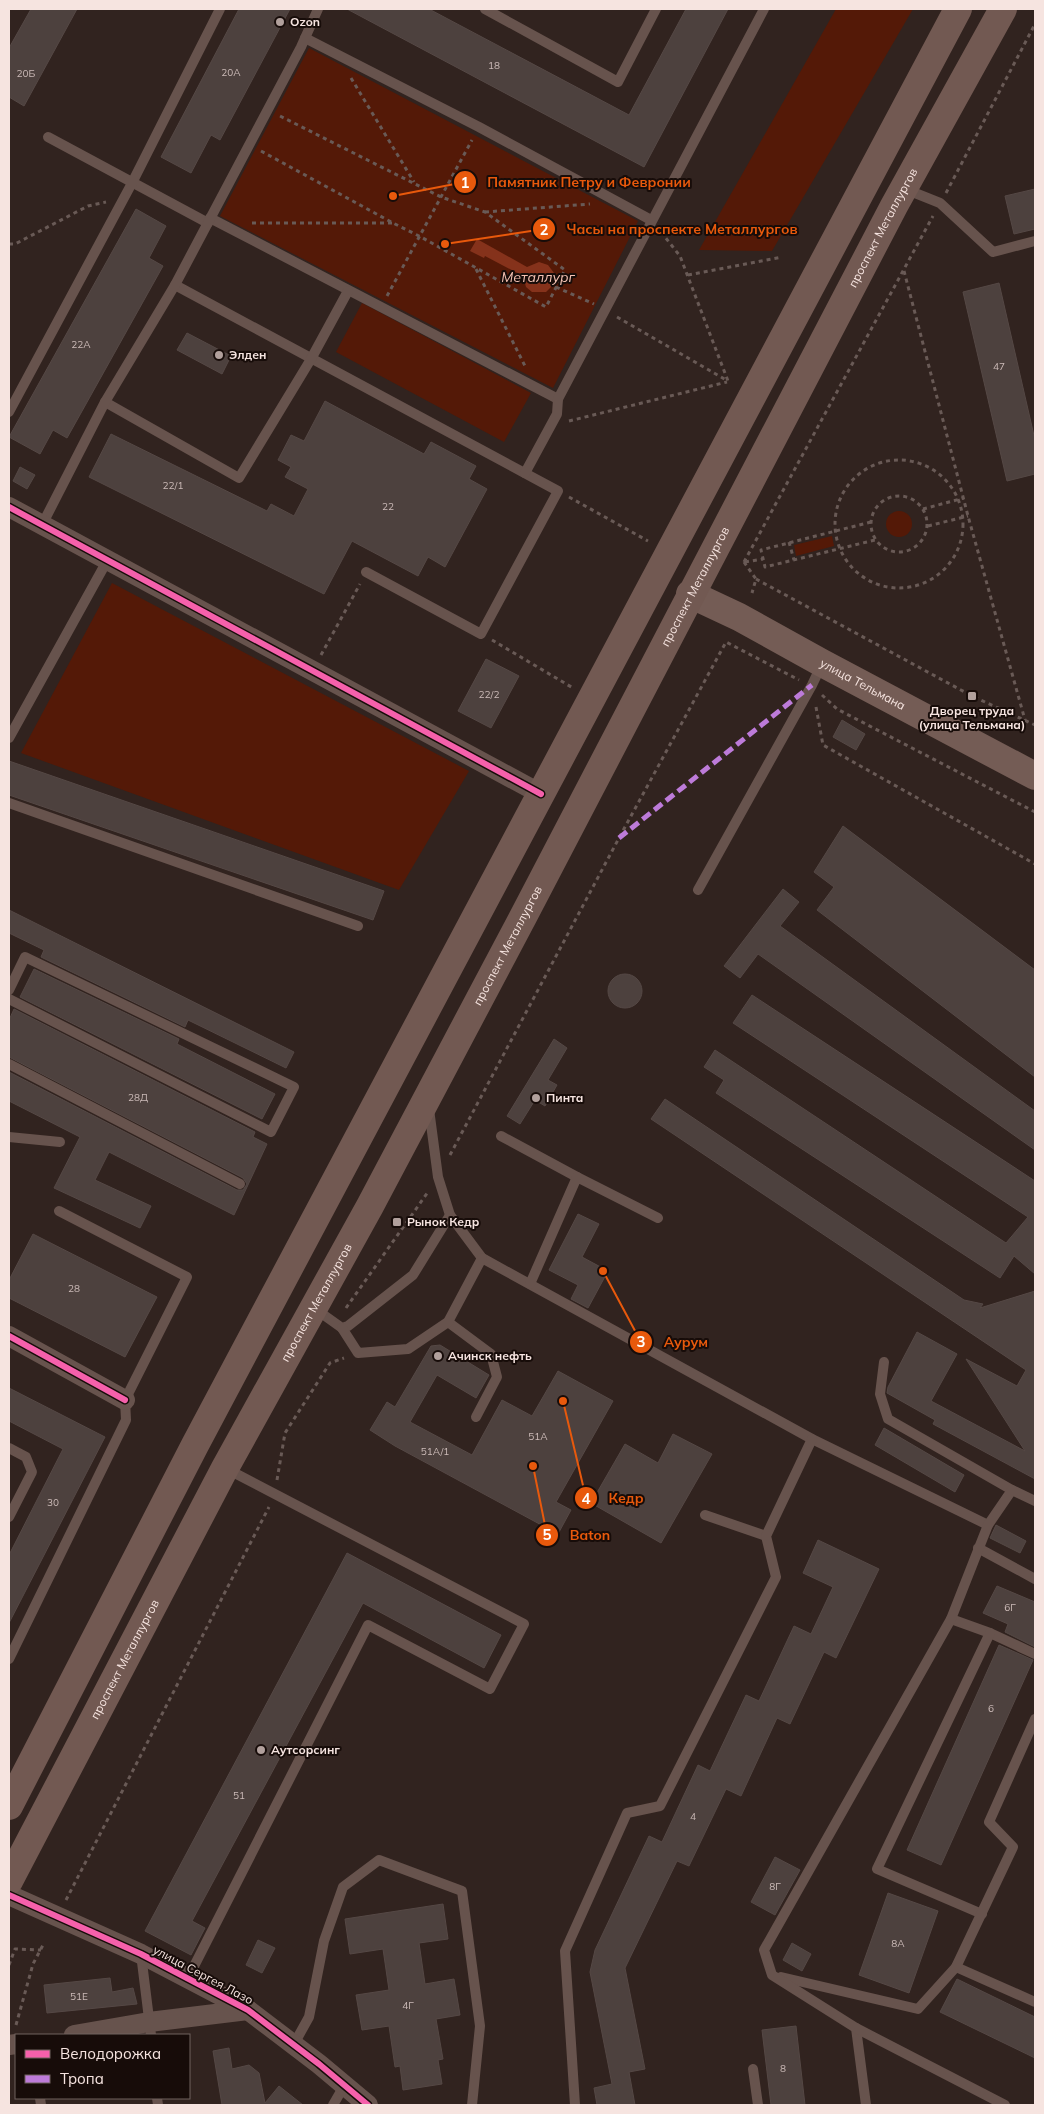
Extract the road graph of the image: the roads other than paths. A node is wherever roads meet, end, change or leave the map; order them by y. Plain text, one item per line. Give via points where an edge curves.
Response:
1 (220, 9) edge
2 (318, 9) edge
3 (486, 9) edge
4 (656, 9) edge
5 (764, 9) edge
6 (958, 9) edge
7 (1004, 9) edge
8 (305, 38) junction
9 (48, 138) dead end
10 (132, 183) junction
11 (904, 189) junction
12 (209, 220) junction
13 (651, 220) junction
14 (1035, 241) edge
15 (175, 285) junction
16 (348, 291) junction
17 (311, 359) junction
18 (558, 399) junction
19 (105, 402) junction
20 (9, 412) edge
21 (525, 473) junction
22 (9, 507) edge
23 (42, 525) junction
24 (108, 561) junction
25 (366, 572) road end
26 (657, 577) junction
27 (690, 594) junction
28 (817, 674) junction
29 (9, 738) edge
30 (1035, 776) edge
31 (541, 794) junction
32 (9, 803) edge
33 (698, 890) dead end
34 (358, 926) dead end
35 (9, 990) edge
36 (9, 999) edge
37 (9, 1064) edge
38 (427, 1096) junction
39 (501, 1136) dead end
40 (9, 1137) edge
41 (60, 1142) dead end
42 (577, 1177) junction
43 (240, 1184) dead end
44 (59, 1211) dead end
45 (450, 1214) junction
46 (658, 1218) dead end
47 (482, 1258) junction
48 (530, 1284) junction
49 (313, 1308) junction
50 (448, 1322) junction
51 (345, 1327) junction
52 (9, 1336) edge
53 (884, 1362) dead end
54 (125, 1400) junction
55 (476, 1417) dead end
56 (812, 1439) junction
57 (9, 1448) edge
58 (224, 1468) junction
59 (1012, 1490) junction
60 (1035, 1501) edge
61 (705, 1515) dead end
62 (9, 1517) edge
63 (988, 1525) junction
64 (766, 1536) junction
65 (978, 1548) junction
66 (1035, 1579) edge
67 (951, 1619) junction
68 (990, 1633) junction
69 (1035, 1654) edge
70 (9, 1659) edge
71 (1035, 1718) edge
72 (9, 1806) edge
73 (9, 1881) edge
74 (9, 1895) edge
75 (982, 1914) junction
76 (142, 1954) junction
77 (956, 1967) junction
78 (772, 1975) junction
79 (188, 1978) junction
80 (1035, 2002) edge
81 (248, 2010) junction
82 (856, 2028) junction
83 (150, 2029) edge
84 (87, 2034) edge
85 (294, 2044) junction
86 (753, 2069) dead end
87 (344, 2086) junction
88 (983, 2093) junction
89 (333, 2105) edge
90 (368, 2105) edge
91 (472, 2105) edge
92 (575, 2105) edge
93 (758, 2105) edge
94 (866, 2105) edge
95 (984, 2105) edge
96 (1005, 2105) edge

1 - 10 lane
2 - 8 lane
3 - 4 lane via 618,82
5 - 13 lane
6 - 26 main road
7 - 11 main road, проспект Металлургов
8 - 12 lane
8 - 13 lane
9 - 10 lane
10 - 12 lane
10 - 20 lane
11 - 14 lane via 940,203 994,252
11 - 27 main road, проспект Металлургов
12 - 15 lane
12 - 16 lane
13 - 18 lane
15 - 17 lane
15 - 19 lane
16 - 17 lane
16 - 18 lane
17 - 19 lane via 239,478
17 - 21 lane
18 - 21 lane via 557,414
19 - 23 lane
21 - 25 lane via 558,491 481,634
22 - 23 street
23 - 24 street
24 - 29 lane
24 - 31 street
26 - 27 main road
26 - 31 main road
27 - 28 main road, улица Тельмана via 739,617
27 - 38 main road, проспект Металлургов
28 - 30 main road, улица Тельмана
28 - 33 lane
31 - 72 main road via 195,1445
32 - 34 lane
35 - 36 lane via 25,957 294,1087 271,1132
37 - 43 lane
38 - 45 lane via 438,1177
38 - 49 main road, проспект Металлургов
39 - 42 lane
40 - 41 lane
42 - 46 lane
42 - 48 lane
44 - 54 lane via 187,1277
45 - 47 lane
45 - 51 lane via 413,1275
47 - 48 lane
47 - 50 lane
48 - 56 lane
49 - 51 lane
49 - 58 main road, проспект Металлургов
50 - 51 lane via 408,1349 358,1353
50 - 55 lane via 490,1354 497,1377
52 - 54 street
53 - 59 lane via 880,1394 888,1419
54 - 70 lane via 126,1420
56 - 63 lane
56 - 64 lane
57 - 62 lane via 26,1457 32,1472
58 - 73 main road, проспект Металлургов
58 - 79 lane via 524,1624 490,1689 368,1625
59 - 60 lane
59 - 63 lane
61 - 64 lane
63 - 65 lane
64 - 92 lane via 776,1577 660,1806 627,1813 565,1951
65 - 66 lane
65 - 67 lane
67 - 68 lane
67 - 78 lane via 764,1950
68 - 69 lane
68 - 75 lane via 877,1869
71 - 75 lane via 989,1822 1013,1846
74 - 76 street, улица Сергея Лазо
75 - 77 lane
76 - 79 street, улица Сергея Лазо
76 - 83 lane
77 - 78 lane via 918,2009
77 - 80 lane
78 - 82 lane
79 - 81 street, улица Сергея Лазо
81 - 83 street
81 - 85 street, улица Сергея Лазо
82 - 88 lane
82 - 94 lane
83 - 84 street
85 - 87 street, улица Сергея Лазо
85 - 91 lane via 308,2017 324,1941 343,1887 380,1860 462,1891 480,2026
86 - 93 lane
87 - 89 lane
87 - 90 street, улица Сергея Лазо
88 - 95 lane
88 - 96 lane

